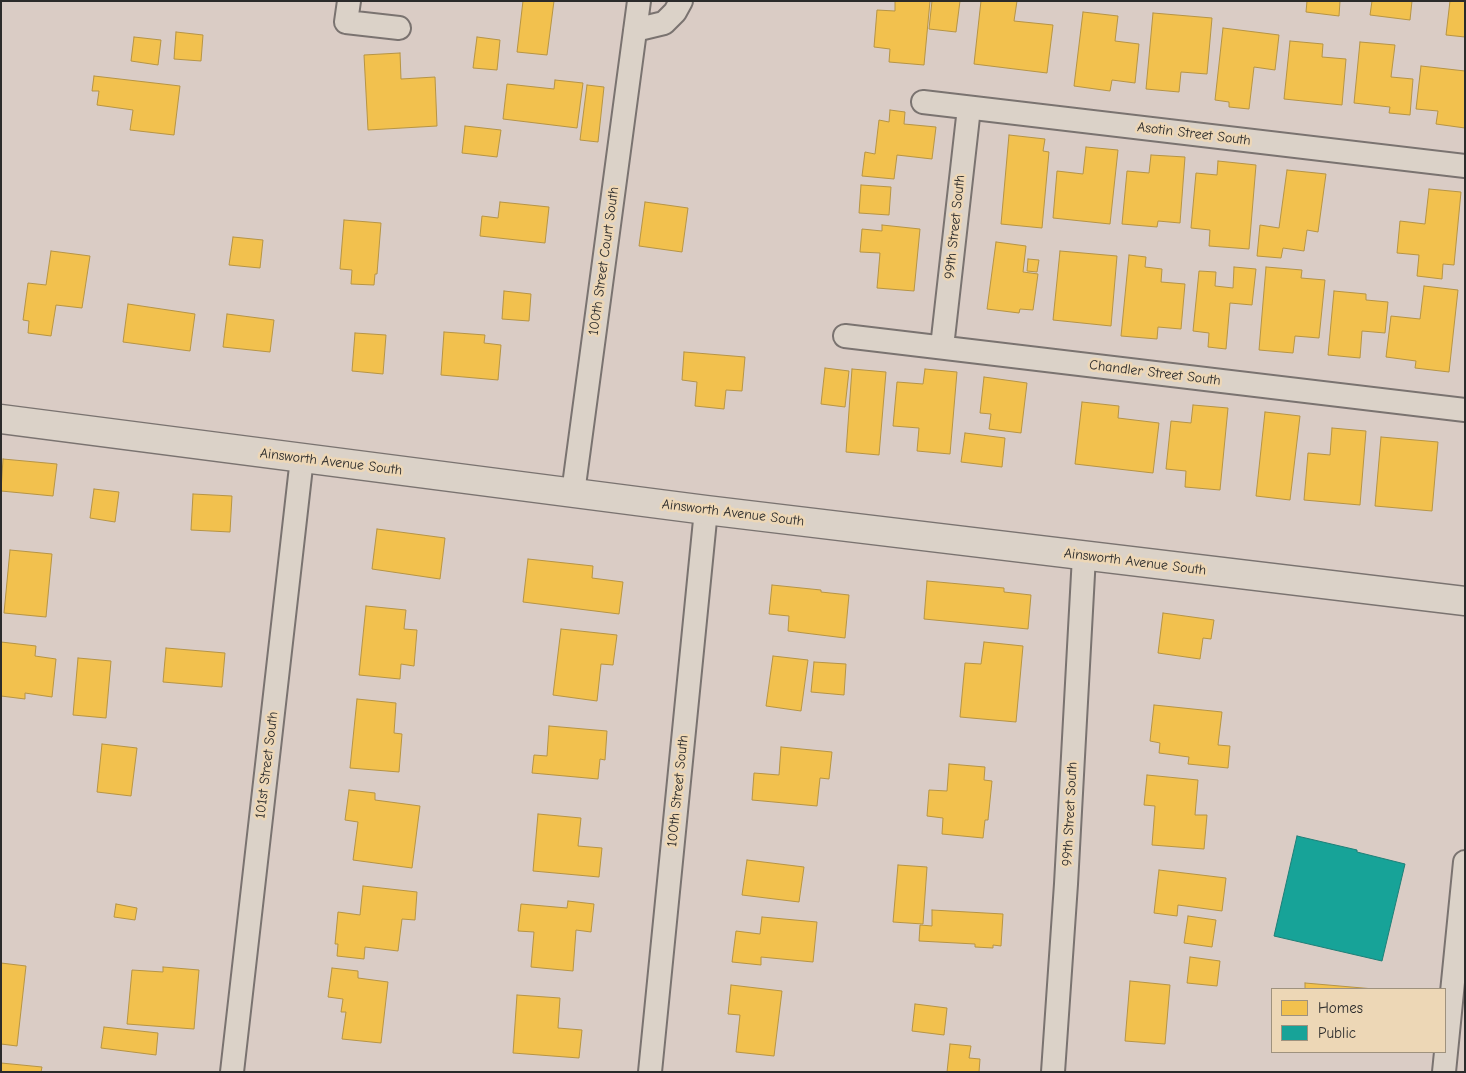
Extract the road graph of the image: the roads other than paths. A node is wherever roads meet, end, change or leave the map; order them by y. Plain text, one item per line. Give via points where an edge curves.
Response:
1 (350, 1) edge
2 (639, 1) edge
3 (680, 1) edge
4 (399, 28) dead end
5 (635, 30) junction
6 (923, 102) dead end
7 (968, 108) junction
8 (1465, 166) edge
9 (845, 336) dead end
10 (942, 347) junction
11 (1465, 410) edge
12 (1, 419) edge
13 (302, 458) junction
14 (573, 493) junction
15 (706, 510) junction
16 (1084, 556) junction
17 (1465, 602) edge
18 (1465, 862) edge
19 (1446, 1052) edge
20 (1446, 1053) edge
21 (232, 1072) edge
22 (650, 1072) edge
23 (1053, 1072) edge
24 (1444, 1072) edge

1 - 4 street via 346,22
2 - 5 street, 100th Street Court South
3 - 5 street via 664,23
5 - 14 street, 100th Street Court South
6 - 7 street, Asotin Street South
7 - 8 street, Asotin Street South
7 - 10 street, 99th Street South
9 - 10 street, Chandler Street South
10 - 11 street, Chandler Street South
12 - 13 street, Ainsworth Avenue South
13 - 14 street, Ainsworth Avenue South
13 - 21 street, 101st Street South
14 - 15 street, Ainsworth Avenue South
15 - 16 street, Ainsworth Avenue South
15 - 22 street, 100th Street South
16 - 17 street, Ainsworth Avenue South
16 - 23 street, 99th Street South
18 - 19 street
20 - 24 street

